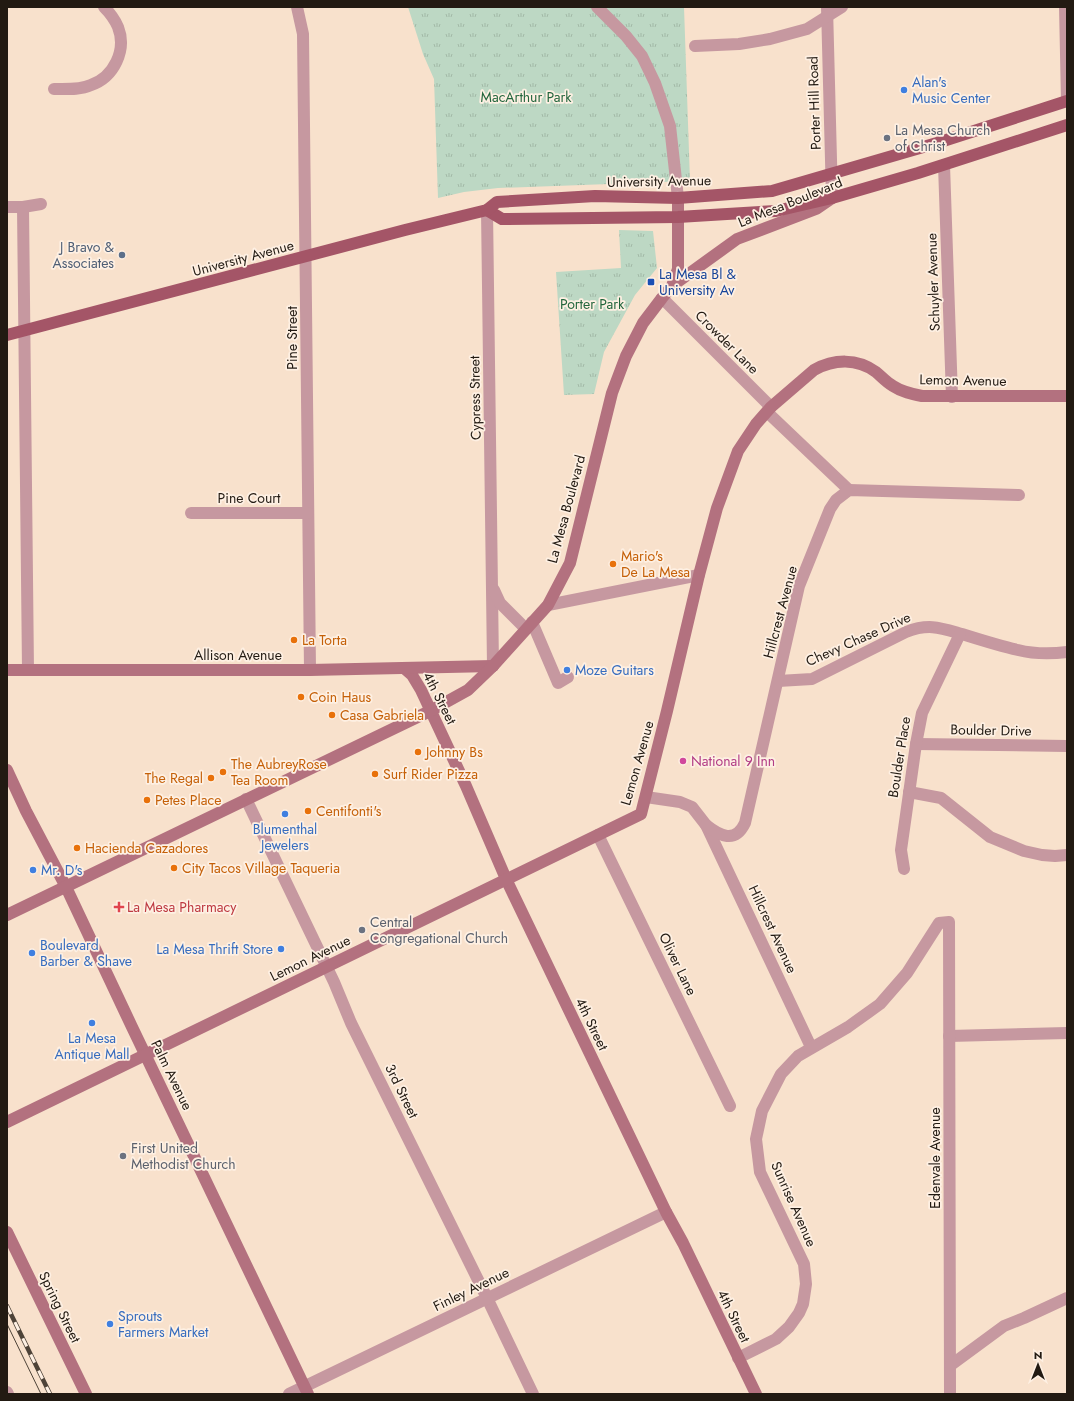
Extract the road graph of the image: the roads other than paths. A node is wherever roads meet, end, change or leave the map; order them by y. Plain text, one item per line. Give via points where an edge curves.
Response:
1 (104, 7) edge
2 (297, 7) edge
3 (597, 7) edge
4 (842, 7) edge
5 (1065, 7) edge
6 (827, 12) edge
7 (695, 46) dead end
8 (54, 89) dead end
9 (1067, 101) edge
10 (1067, 125) edge
11 (944, 165) junction
12 (832, 174) junction
13 (678, 198) junction
14 (832, 198) junction
15 (40, 204) dead end
16 (7, 207) edge
17 (23, 207) junction
18 (487, 210) junction
19 (678, 217) junction
20 (307, 256) junction
21 (672, 286) junction
22 (662, 298) junction
23 (24, 330) junction
24 (7, 335) edge
25 (1067, 396) edge
26 (952, 397) junction
27 (769, 409) junction
28 (849, 490) junction
29 (1018, 495) dead end
30 (191, 513) dead end
31 (308, 513) junction
32 (699, 575) junction
33 (492, 585) junction
34 (548, 605) junction
35 (529, 626) junction
36 (960, 634) junction
37 (1067, 652) edge
38 (493, 666) junction
39 (404, 668) junction
40 (7, 670) edge
41 (28, 670) junction
42 (310, 670) junction
43 (568, 677) dead end
44 (778, 681) junction
45 (430, 711) junction
46 (916, 744) junction
47 (1067, 746) edge
48 (7, 770) edge
49 (908, 792) junction
50 (646, 797) junction
51 (246, 799) junction
52 (706, 825) junction
53 (598, 835) junction
54 (1067, 855) edge
55 (904, 869) dead end
56 (506, 879) junction
57 (66, 888) junction
58 (7, 915) edge
59 (949, 922) joint
60 (326, 967) junction
61 (1067, 1033) edge
62 (949, 1036) junction
63 (811, 1047) junction
64 (145, 1055) junction
65 (730, 1106) dead end
66 (7, 1122) edge
67 (666, 1212) junction
68 (7, 1232) edge
69 (487, 1298) junction
70 (1067, 1298) edge
71 (738, 1358) junction
72 (951, 1365) junction
73 (306, 1390) edge
74 (86, 1394) edge
75 (289, 1394) edge
76 (533, 1394) edge
77 (756, 1394) edge
78 (950, 1394) edge

1 - 8 street via 115,22 120,36 120,54 112,70 93,85
2 - 20 street, Pine Street via 303,34
3 - 13 street via 642,56 655,84 670,126
4 - 6 street
5 - 9 street
6 - 7 street via 808,29 770,39 738,44
6 - 12 street, Porter Hill Road
9 - 12 main road, La Mesa Boulevard
10 - 11 main road, La Mesa Boulevard
11 - 14 main road, La Mesa Boulevard
11 - 26 street, Schuyler Avenue
12 - 13 main road, University Avenue via 772,191
12 - 14 street, Porter Hill Road
13 - 18 main road, University Avenue via 595,196 524,200 497,202
13 - 19 main road, La Mesa Boulevard
14 - 19 main road via 776,211
14 - 21 main road, La Mesa Boulevard via 816,209 737,239
15 - 17 street
16 - 17 street
17 - 23 street
18 - 19 main road via 502,219
18 - 20 main road, University Avenue
18 - 33 street, Cypress Street
19 - 21 main road, La Mesa Boulevard via 678,269
20 - 23 main road, University Avenue
20 - 31 street, Pine Street
21 - 22 main road, La Mesa Boulevard
22 - 27 street, Crowder Lane
22 - 34 main road, La Mesa Boulevard via 644,323 626,356 612,393 570,563
23 - 24 main road, University Avenue
23 - 41 street
25 - 26 main road, Lemon Avenue
26 - 27 main road, Lemon Avenue via 913,394 894,387 876,372 860,364 836,362 814,370
27 - 28 street, Crowder Lane
27 - 32 main road, Lemon Avenue via 738,451 717,508
28 - 29 street
28 - 44 street, Hillcrest Avenue via 836,500 830,509 799,586
30 - 31 street, Pine Court
31 - 42 street, Pine Street
32 - 34 street
32 - 50 main road, Lemon Avenue
33 - 35 street, Cypress Street via 500,603
33 - 38 street, Cypress Street
34 - 35 main road, La Mesa Boulevard
35 - 38 main road, La Mesa Boulevard
35 - 43 street via 558,683
36 - 37 street, Chevy Chase Drive via 1034,653
36 - 44 street, Chevy Chase Drive via 929,626 913,629 812,679
36 - 46 street, Boulder Place via 922,713
38 - 39 main road, Allison Avenue
38 - 45 main road, La Mesa Boulevard via 468,690
39 - 42 main road, Allison Avenue
39 - 45 main road, 4th Street via 412,675
40 - 41 main road, Allison Avenue
41 - 42 main road, Allison Avenue
44 - 52 street, Hillcrest Avenue via 742,827 736,834 727,837
45 - 51 main road, La Mesa Boulevard
45 - 56 main road, 4th Street
46 - 47 street, Boulder Drive
46 - 49 street, Boulder Place
48 - 57 main road, Palm Avenue
49 - 54 street via 941,798 990,837 1024,851 1042,855
49 - 55 street, Boulder Place via 901,850
50 - 52 street, Hillcrest Avenue via 680,802 692,807
50 - 53 main road, Lemon Avenue via 641,814
51 - 57 main road, La Mesa Boulevard
51 - 60 street, 3rd Street
52 - 63 street, Hillcrest Avenue
53 - 56 main road, Lemon Avenue
53 - 65 street, Oliver Lane
56 - 60 main road, Lemon Avenue
56 - 67 main road, 4th Street
57 - 58 main road, La Mesa Boulevard
57 - 64 main road, Palm Avenue
59 - 62 street, Edenvale Avenue
59 - 63 street, Sunrise Avenue via 939,923 907,973 880,1004 848,1027
60 - 64 main road, Lemon Avenue
60 - 69 street, 3rd Street via 351,1023
61 - 62 street
62 - 72 street, Edenvale Avenue
63 - 71 street, Sunrise Avenue via 798,1056 781,1074 762,1111 756,1139 760,1172 804,1264 806,1284 803,1304 795,1320 776,1339
64 - 66 main road, Lemon Avenue
64 - 73 main road, Palm Avenue
67 - 69 street, Finley Avenue
67 - 71 main road, 4th Street
68 - 74 main road, Spring Street
69 - 73 street, Finley Avenue
69 - 76 street, 3rd Street
70 - 72 street via 1004,1326
71 - 77 main road, 4th Street
72 - 78 street, Edenvale Avenue
73 - 75 street, Finley Avenue

